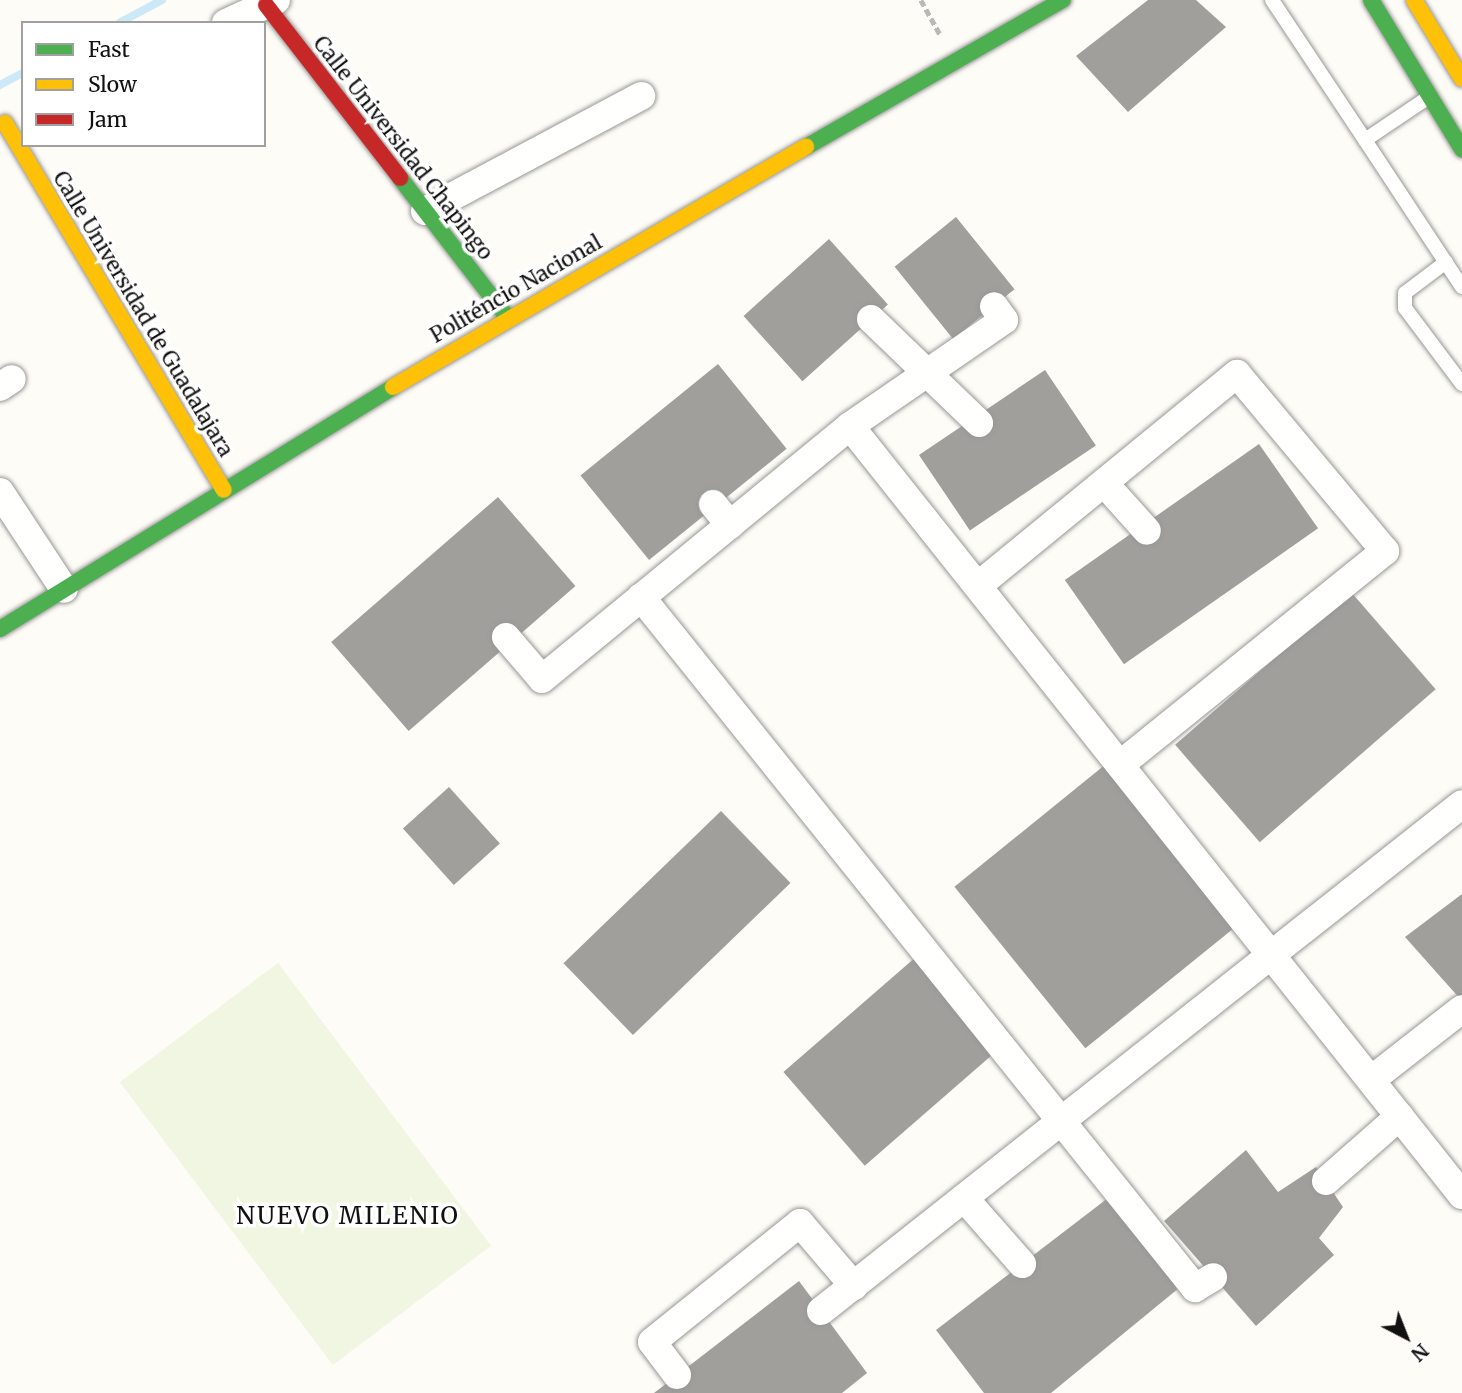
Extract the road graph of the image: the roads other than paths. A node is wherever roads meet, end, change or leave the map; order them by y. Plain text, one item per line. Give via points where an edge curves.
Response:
1 (1063, 0) edge
2 (1272, 0) edge
3 (1371, 0) edge
4 (1414, 0) edge
5 (271, 2) edge
6 (230, 21) edge
7 (1462, 79) edge
8 (641, 96) dead end
9 (1430, 97) junction
10 (9, 121) edge
11 (1365, 140) junction
12 (21, 142) edge
13 (24, 147) edge
14 (1462, 149) edge
15 (425, 211) junction
16 (1446, 262) junction
17 (1462, 286) edge
18 (994, 306) dead end
19 (507, 317) junction
20 (871, 318) dead end
21 (927, 373) junction
22 (1462, 384) edge
23 (979, 423) dead end
24 (850, 426) junction
25 (1104, 483) junction
26 (224, 490) junction
27 (0, 492) edge
28 (1147, 531) dead end
29 (980, 584) junction
30 (64, 589) junction
31 (641, 597) junction
32 (0, 629) edge
33 (506, 637) dead end
34 (1122, 763) junction
35 (1462, 804) edge
36 (1272, 954) junction
37 (1462, 1009) edge
38 (1371, 1080) junction
39 (1400, 1116) junction
40 (1060, 1122) junction
41 (1326, 1181) dead end
42 (1462, 1195) edge
43 (964, 1198) junction
44 (1022, 1264) dead end
45 (1213, 1277) dead end
46 (854, 1286) junction
47 (821, 1311) dead end
48 (677, 1375) dead end

1 - 19 street, Politéncio Nacional
2 - 11 lane
3 - 9 street
4 - 7 street
5 - 6 street
5 - 15 street, Calle Universidad Chapingo
8 - 15 street
9 - 11 lane
9 - 14 street
10 - 12 street, Calle Universidad de Guadalajara
11 - 16 lane
13 - 26 street, Calle Universidad de Guadalajara
15 - 19 street, Calle Universidad Chapingo
16 - 17 lane
16 - 22 lane via 1405,293 1405,308
18 - 21 street via 1003,320
19 - 26 street, Politéncio Nacional
20 - 21 street
21 - 23 street
21 - 24 street
24 - 29 street
24 - 31 street via 722,514
25 - 28 street
25 - 29 street
25 - 34 street via 1237,374 1385,551
26 - 30 street, Politéncio Nacional
27 - 30 street
29 - 34 street
30 - 32 street, Politéncio Nacional
31 - 33 street via 542,679
31 - 40 street
34 - 36 street
35 - 36 street
36 - 38 street
36 - 40 street
37 - 38 street
38 - 39 street
39 - 41 street
39 - 42 street
40 - 43 street
40 - 45 street via 1195,1288
43 - 44 street
43 - 46 street
46 - 47 street
46 - 48 street via 800,1223 652,1342

